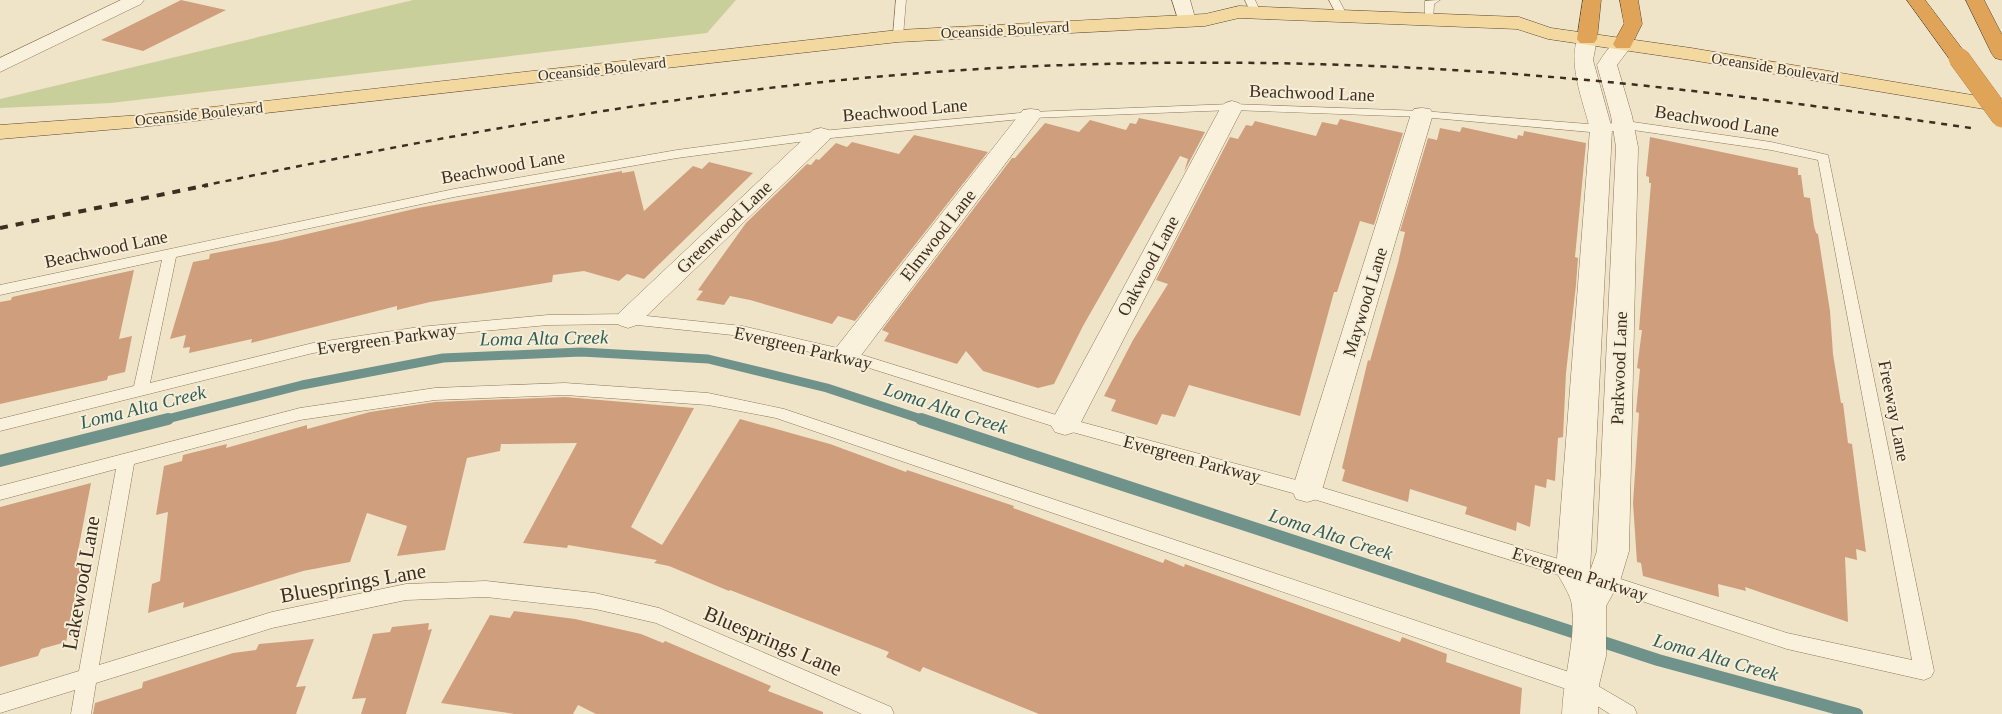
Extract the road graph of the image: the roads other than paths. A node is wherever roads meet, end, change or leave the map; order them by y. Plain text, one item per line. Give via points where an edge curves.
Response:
1 (135, 0) edge
2 (901, 0) edge
3 (1182, 0) edge
4 (1435, 0) edge
5 (1592, 0) edge
6 (1629, 0) edge
7 (1916, 0) edge
8 (1975, 0) edge
9 (1253, 6) edge
10 (1338, 8) edge
11 (1429, 19) junction
12 (1196, 21) junction
13 (1548, 33) junction
14 (898, 36) junction
15 (1587, 39) junction
16 (1623, 44) junction
17 (2002, 54) edge
18 (0, 66) edge
19 (2002, 106) edge
20 (1232, 107) junction
21 (1422, 114) junction
22 (1031, 116) junction
23 (2002, 117) edge
24 (1613, 127) junction
25 (0, 132) edge
26 (821, 135) junction
27 (1824, 158) joint
28 (170, 253) junction
29 (0, 290) edge
30 (628, 319) junction
31 (846, 355) junction
32 (141, 390) junction
33 (1065, 424) junction
34 (0, 425) edge
35 (126, 460) junction
36 (1307, 490) junction
37 (0, 493) edge
38 (1573, 571) junction
39 (1596, 593) junction
40 (1924, 671) joint
41 (87, 677) junction
42 (1583, 685) edge
43 (0, 704) edge
44 (81, 714) edge
45 (884, 714) edge
46 (1627, 714) edge

1 - 18 street
2 - 14 lane
3 - 12 street
4 - 11 lane via 1429,4
5 - 15 highway
6 - 16 highway via 1632,24
7 - 23 highway, bridge
8 - 17 highway
9 - 10 main road, Oceanside Boulevard
9 - 12 main road, Oceanside Boulevard
10 - 11 main road, Oceanside Boulevard
11 - 13 main road, Oceanside Boulevard via 1519,23
12 - 13 main road, Oceanside Boulevard via 1239,28 1528,40
12 - 14 main road, Oceanside Boulevard
13 - 15 main road, Oceanside Boulevard
14 - 25 main road, Oceanside Boulevard via 141,121
15 - 16 main road, Oceanside Boulevard
15 - 24 street via 1583,60
16 - 19 main road, Oceanside Boulevard
16 - 24 street via 1607,65 1620,114
20 - 21 lane, Beachwood Lane
20 - 22 lane, Beachwood Lane
20 - 33 street, Oakwood Lane
21 - 24 lane, Beachwood Lane
21 - 36 street, Maywood Lane
22 - 26 lane, Beachwood Lane
22 - 31 street, Elmwood Lane
24 - 27 lane, Beachwood Lane via 1771,146
24 - 38 street, Parkwood Lane
24 - 39 street, Parkwood Lane via 1627,147 1613,551
26 - 28 lane, Beachwood Lane via 677,154 454,193
26 - 30 street, Greenwood Lane
27 - 40 lane, Freeway Lane
28 - 29 lane, Beachwood Lane
28 - 32 lane
30 - 31 lane, Evergreen Parkway via 742,331
30 - 32 lane, Evergreen Parkway via 548,320 419,332 313,348
31 - 33 lane, Evergreen Parkway
32 - 34 lane, Evergreen Parkway
33 - 36 lane, Evergreen Parkway
35 - 37 lane
35 - 41 lane, Lakewood Lane
35 - 42 lane via 300,414 435,394 565,389 708,399 778,413
36 - 38 lane, Evergreen Parkway
38 - 39 street, Parkwood Lane
39 - 40 lane, Evergreen Parkway via 1787,641
39 - 42 street, Parkwood Lane
41 - 43 lane, Bluesprings Lane
41 - 44 lane, Lakewood Lane
41 - 45 lane, Bluesprings Lane via 272,620 406,592 486,589 595,600 659,616
42 - 46 lane

